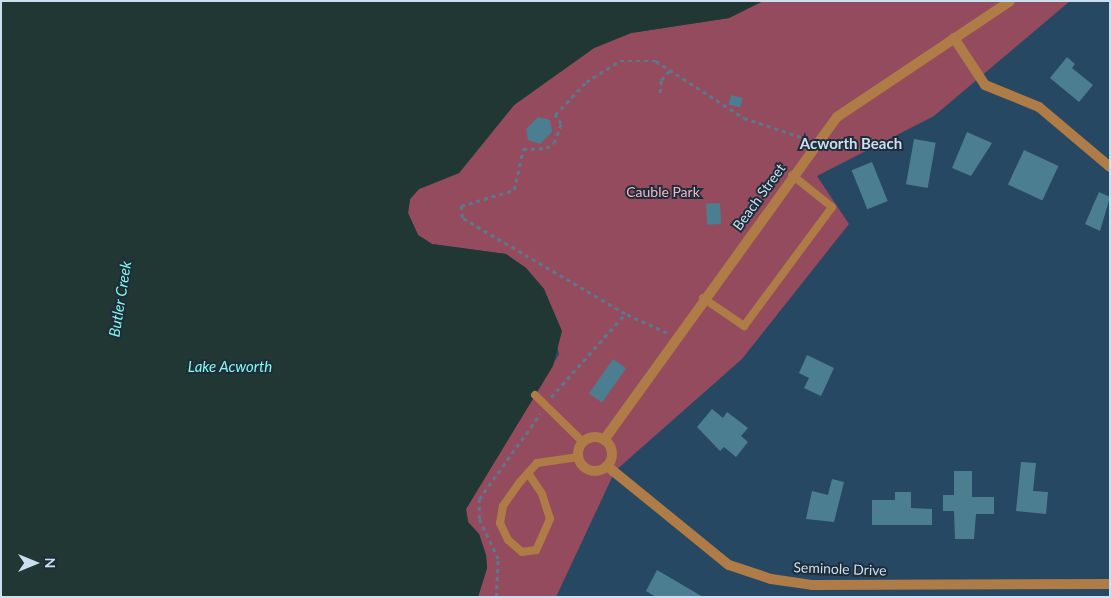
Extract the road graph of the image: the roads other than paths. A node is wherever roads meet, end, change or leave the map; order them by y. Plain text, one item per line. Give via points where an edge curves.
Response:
1 (1010, 1) edge
2 (954, 38) junction
3 (1110, 167) edge
4 (792, 175) junction
5 (703, 298) junction
6 (535, 395) dead end
7 (604, 440) junction
8 (583, 442) junction
9 (579, 458) junction
10 (607, 466) junction
11 (528, 473) junction
12 (1110, 584) edge

1 - 2 street, Beach Street
2 - 3 street via 985,85 1039,107
2 - 4 street, Beach Street via 836,117
4 - 5 street, Beach Street
4 - 5 lane via 832,207 744,326
5 - 7 street, Beach Street
6 - 8 lane
7 - 8 street via 594,438
7 - 10 street via 612,455
8 - 9 street
9 - 10 street via 588,469
9 - 11 lane via 537,463
10 - 12 street, Seminole Drive via 728,565 772,579 812,585
11 - 11 lane via 503,506 500,523 508,540 522,552 536,550 550,519 542,494

